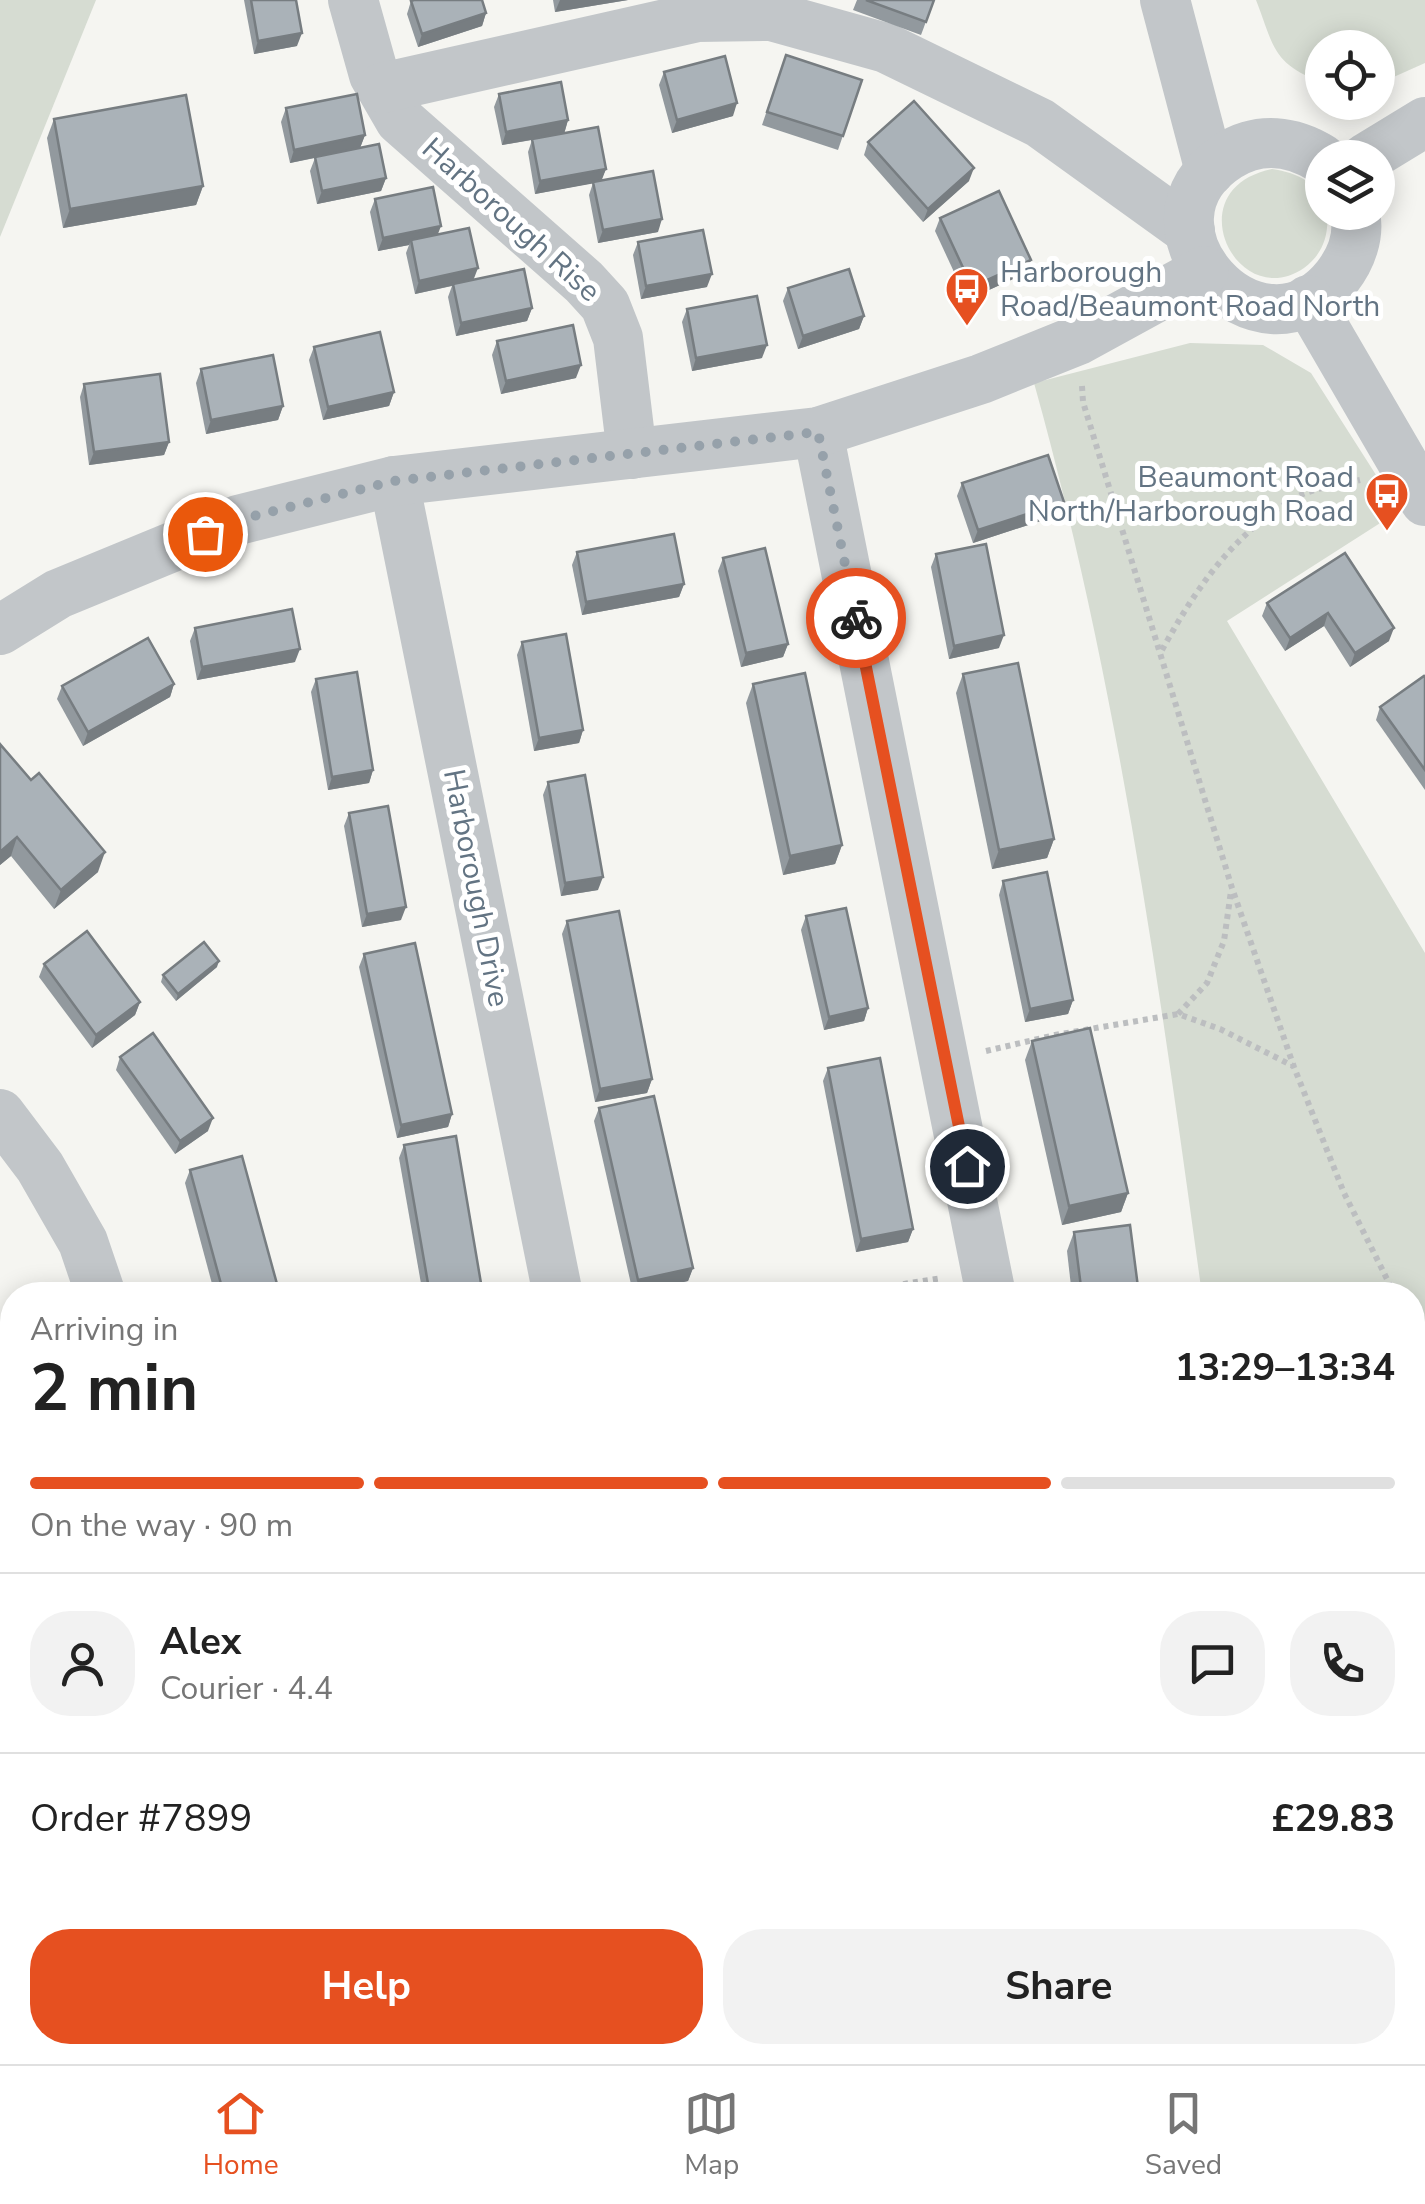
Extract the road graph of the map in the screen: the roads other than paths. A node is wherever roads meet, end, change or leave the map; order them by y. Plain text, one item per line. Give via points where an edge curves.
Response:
1 (353, 0) edge
2 (1165, 0) edge
3 (382, 88) junction
4 (1425, 122) edge
5 (1395, 140) edge
6 (1305, 149) edge
7 (1210, 170) junction
8 (1354, 230) edge
9 (1197, 251) junction
10 (1308, 300) junction
11 (818, 432) junction
12 (632, 454) junction
13 (394, 481) junction
14 (1414, 484) edge
15 (0, 630) edge
16 (0, 1114) edge
17 (97, 1282) edge
18 (555, 1282) edge
19 (990, 1282) edge

1 - 3 street, Harborough Rise
2 - 7 street
3 - 9 street via 698,18 771,16 886,48 1040,123
3 - 12 street, Harborough Rise via 400,120 606,305 618,338
4 - 5 street
6 - 7 street via 1275,142 1240,150
7 - 9 street via 1192,209
8 - 10 street via 1344,267
9 - 10 street via 1220,289 1240,302 1286,307
9 - 11 street via 1078,340
10 - 14 street
11 - 12 street
11 - 19 street
12 - 13 street
13 - 15 street via 238,520 58,594
13 - 18 street, Harborough Drive
16 - 17 street via 40,1167 83,1242

